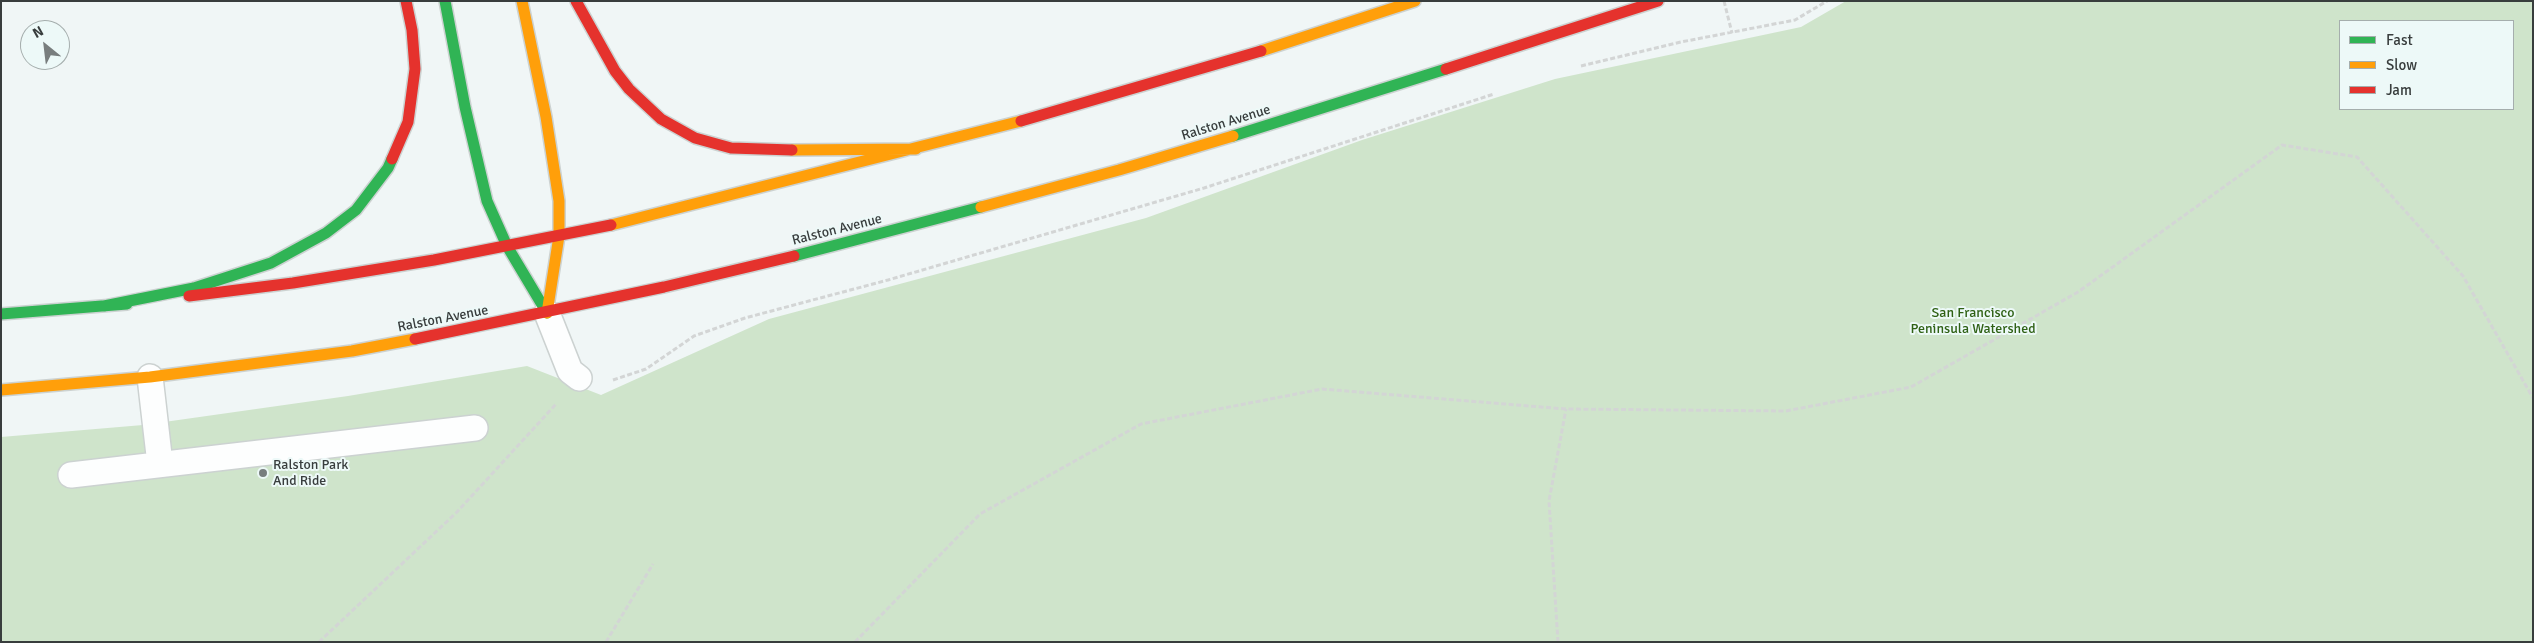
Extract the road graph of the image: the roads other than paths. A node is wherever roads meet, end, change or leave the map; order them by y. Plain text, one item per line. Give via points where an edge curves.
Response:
1 (406, 1) edge
2 (445, 1) edge
3 (522, 1) edge
4 (576, 1) edge
5 (1415, 1) edge
6 (1658, 1) edge
7 (916, 149) junction
8 (559, 236) junction
9 (506, 246) junction
10 (104, 306) junction
11 (548, 313) junction
12 (1, 314) edge
13 (150, 377) junction
14 (579, 378) road end
15 (1, 390) edge
16 (475, 428) dead end
17 (160, 464) junction
18 (71, 475) dead end

1 - 10 main road via 415,69 408,122 388,168 356,210 326,234 271,263 194,288
2 - 9 main road via 481,177 492,218
3 - 8 main road via 554,161
4 - 7 main road via 628,89 661,119 695,138 731,148 768,150
5 - 7 main road via 1282,45
6 - 11 main road, Ralston Avenue via 1119,170 764,264
7 - 8 main road
8 - 9 main road
8 - 11 main road
9 - 10 main road via 293,283
9 - 11 main road
10 - 12 main road
11 - 13 main road, Ralston Avenue via 380,346 258,365
11 - 14 lane via 570,371
13 - 15 main road, Ralston Avenue
13 - 17 lane
16 - 17 lane
17 - 18 lane

